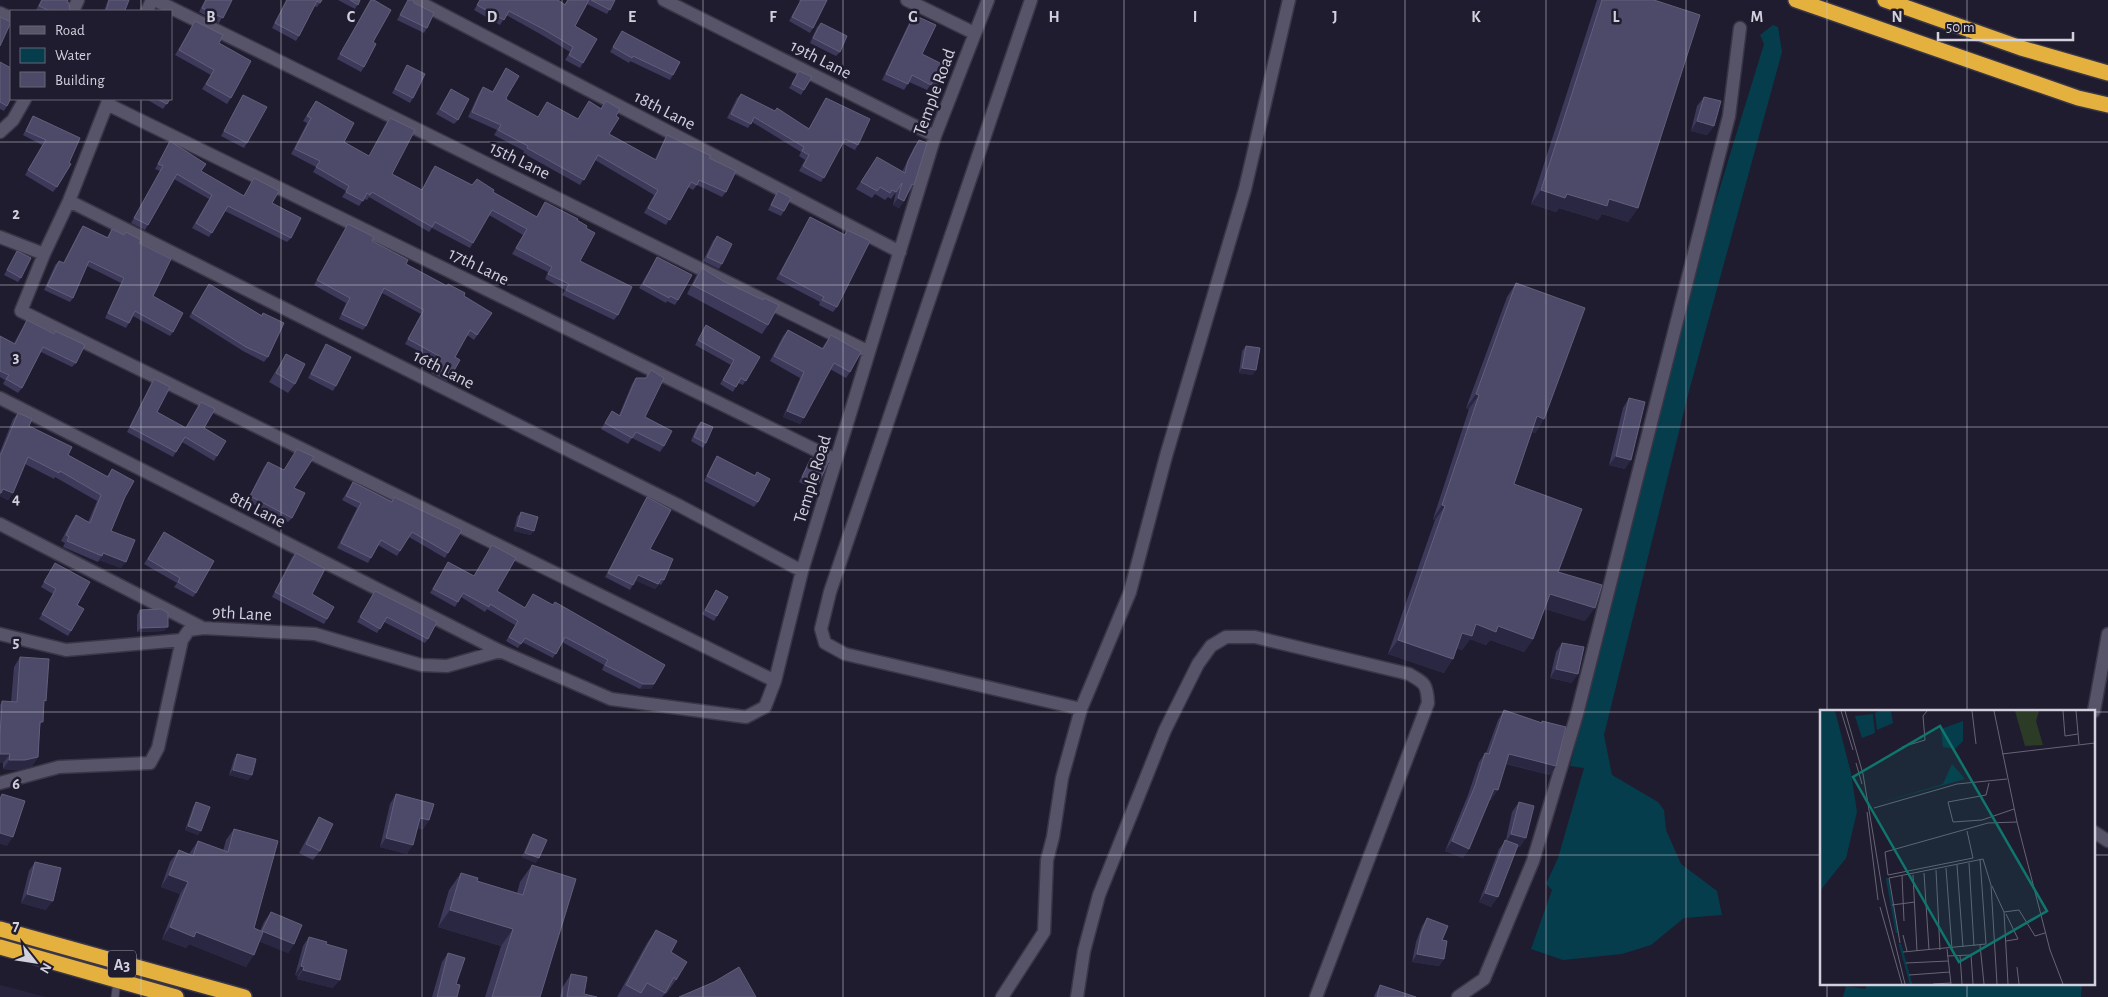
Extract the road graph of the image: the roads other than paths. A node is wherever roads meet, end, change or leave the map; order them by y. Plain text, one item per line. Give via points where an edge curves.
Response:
1 (154, 0) edge
2 (415, 0) edge
3 (664, 0) edge
4 (907, 0) edge
5 (988, 0) edge
6 (1031, 0) edge
7 (1289, 0) edge
8 (1796, 0) edge
9 (1885, 0) edge
10 (1740, 28) dead end
11 (974, 34) junction
12 (2108, 73) edge
13 (24, 100) edge
14 (108, 102) edge
15 (2108, 106) edge
16 (0, 132) edge
17 (935, 136) junction
18 (69, 201) junction
19 (0, 237) edge
20 (900, 252) junction
21 (44, 254) junction
22 (869, 352) junction
23 (0, 398) edge
24 (836, 460) junction
25 (0, 524) edge
26 (802, 571) junction
27 (203, 628) junction
28 (0, 634) edge
29 (2108, 634) edge
30 (182, 640) junction
31 (500, 651) junction
32 (775, 681) junction
33 (1081, 708) junction
34 (2094, 710) edge
35 (0, 783) edge
36 (2096, 833) edge
37 (2108, 842) edge
38 (0, 930) edge
39 (0, 947) edge
40 (123, 964) junction
41 (117, 981) junction
42 (115, 997) edge
43 (176, 997) edge
44 (244, 997) edge
45 (1002, 997) edge
46 (1076, 997) edge
47 (1316, 997) edge
48 (1458, 997) edge

1 - 22 street, 15th Lane
2 - 20 street, 18th Lane
3 - 17 street, 19th Lane
4 - 11 street
5 - 11 street, Temple Road
6 - 33 street via 830,592 821,630 825,643 846,654
7 - 33 street via 1245,189 1166,456 1130,592
8 - 15 highway
9 - 12 highway via 2021,48
10 - 48 street via 1729,116 1578,714 1534,861 1484,979
11 - 17 street, Temple Road
13 - 16 street via 13,120
14 - 18 street
14 - 24 street, 17th Lane
17 - 20 street, Temple Road
18 - 21 street
18 - 26 street, 16th Lane via 680,506
19 - 21 street
20 - 22 street, Temple Road
21 - 32 street via 21,312
22 - 24 street, Temple Road
23 - 31 street, 8th Lane
24 - 26 street, Temple Road
25 - 27 street, 9th Lane
26 - 32 street, Temple Road
27 - 30 street via 189,630
27 - 31 street, 9th Lane via 315,634 421,665 447,666
28 - 30 street via 66,650
29 - 34 street
30 - 35 street via 158,748 150,763 59,767
31 - 32 street, Temple Road via 611,699 746,717 765,707
33 - 45 street via 1062,778 1054,837 1047,860 1044,932
36 - 37 street
38 - 40 highway, A3
39 - 41 highway, A3
40 - 41 lane
40 - 44 highway, A3
41 - 42 lane
41 - 43 highway, A3
46 - 47 street via 1099,895 1165,730 1198,664 1211,646 1226,637 1255,637 1409,674 1427,689 1428,703

